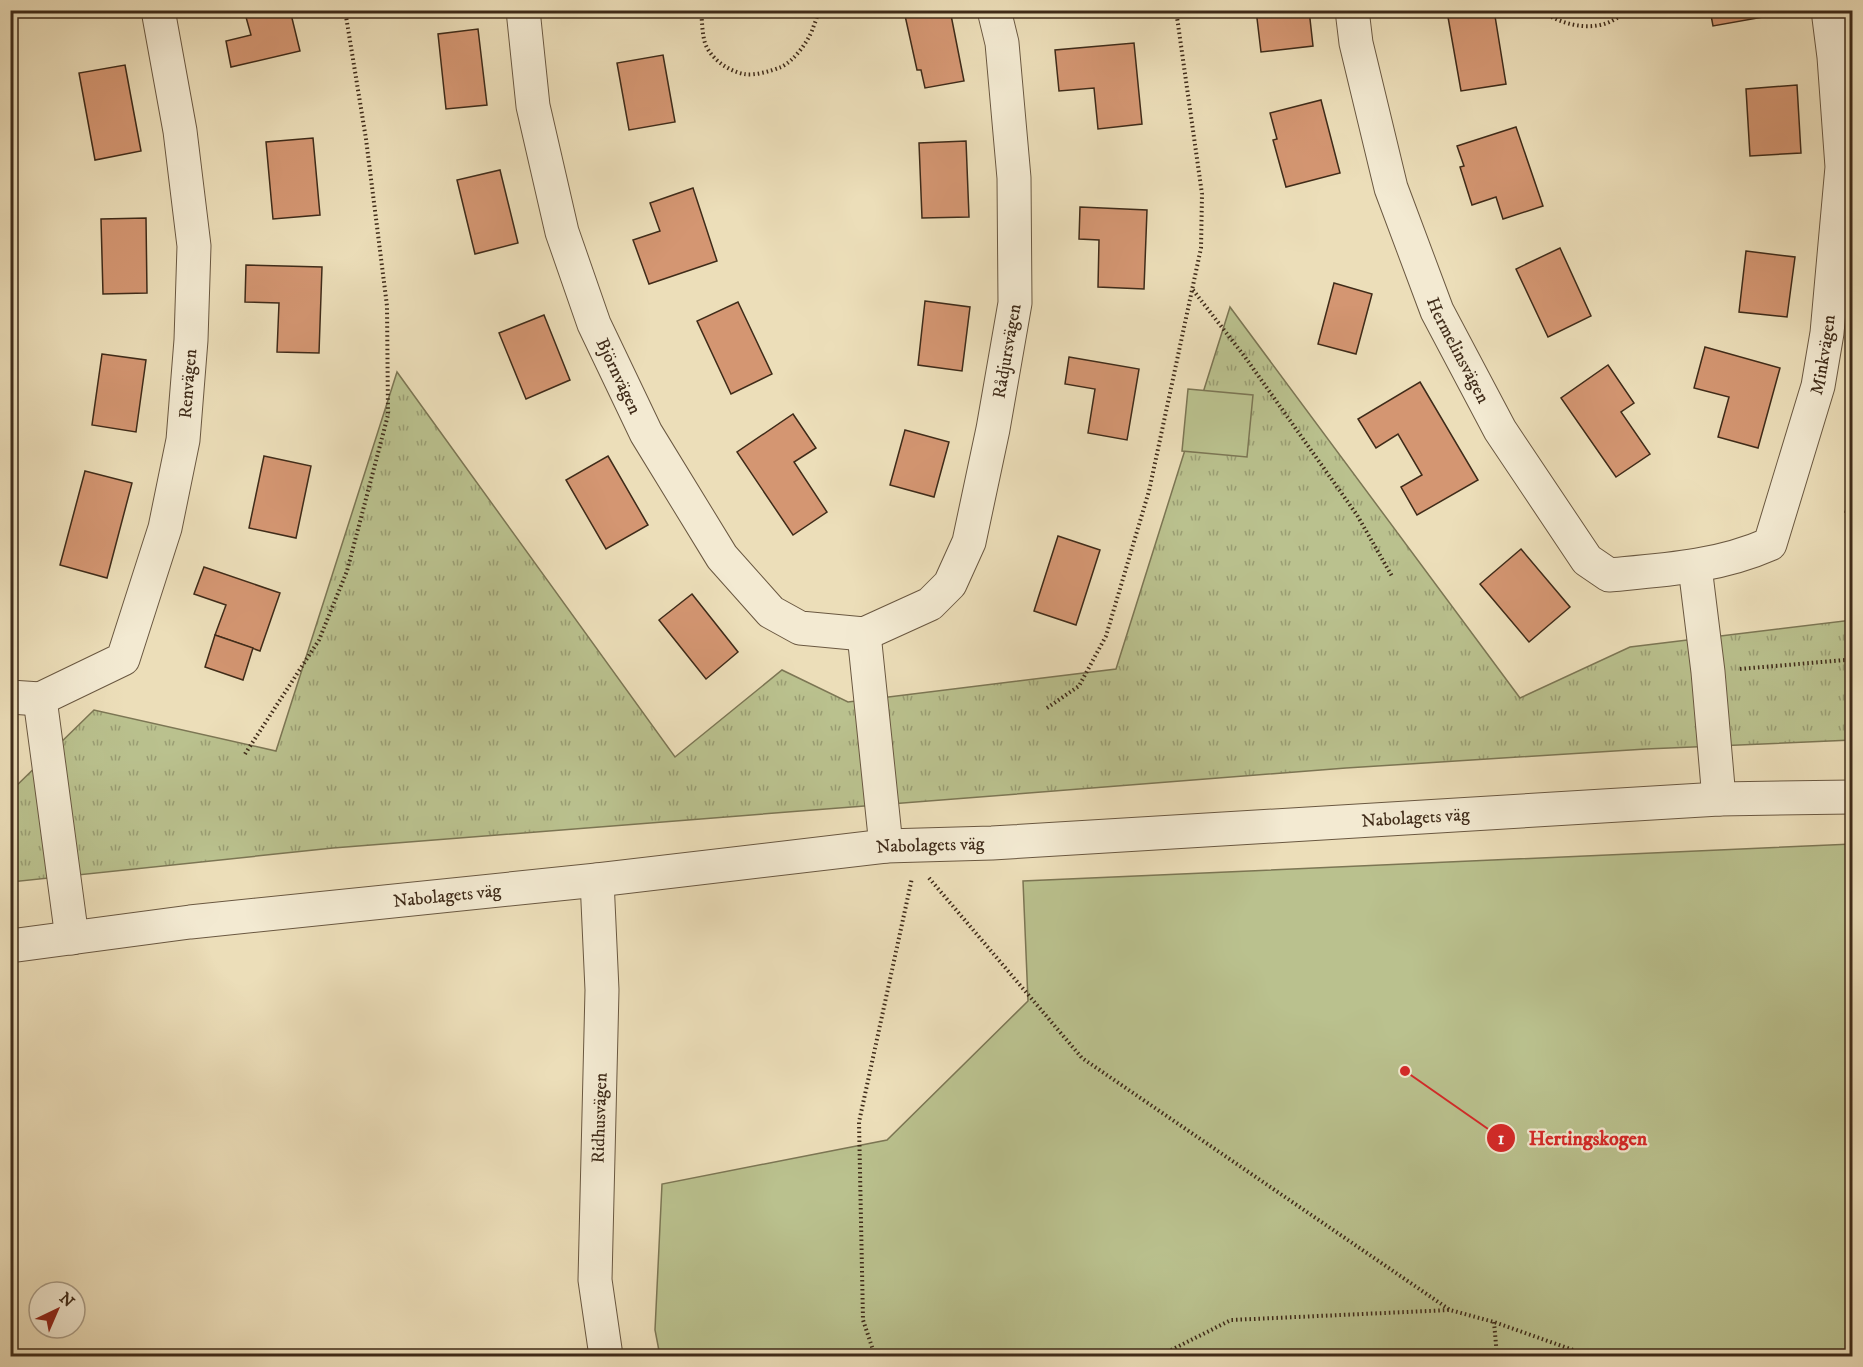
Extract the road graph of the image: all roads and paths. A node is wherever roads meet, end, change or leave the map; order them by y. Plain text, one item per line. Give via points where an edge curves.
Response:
1 (158, 10) edge
2 (345, 10) edge
3 (524, 10) edge
4 (701, 10) edge
5 (817, 10) edge
6 (994, 10) edge
7 (1176, 10) edge
8 (1352, 10) edge
9 (1540, 10) edge
10 (1626, 10) edge
11 (1828, 10) edge
12 (1192, 290) junction
13 (1695, 567) junction
14 (1393, 578) dead end
15 (864, 634) junction
16 (1852, 658) edge
17 (1708, 672) junction
18 (25, 698) edge
19 (1047, 708) dead end
20 (245, 754) dead end
21 (1852, 797) edge
22 (1719, 800) junction
23 (886, 846) junction
24 (915, 863) junction
25 (597, 880) junction
26 (72, 938) junction
27 (10, 946) edge
28 (1450, 1311) junction
29 (1494, 1322) junction
30 (606, 1356) edge
31 (875, 1356) edge
32 (1159, 1356) edge
33 (1497, 1356) edge
34 (1590, 1356) edge

1 - 18 street, Renvägen via 180,131 194,246 183,440 165,528 123,659
2 - 20 path via 387,306 388,415 347,571 319,640
3 - 15 street, Björnvägen via 534,106 562,232 594,324 646,433 722,557 771,612 801,628
4 - 5 path via 704,40 712,55 744,74 783,67 810,36
6 - 15 street, Rådjursvägen via 1002,43 1014,178 1015,303 993,429 969,542 950,584 930,604
7 - 12 path via 1202,194 1202,248
8 - 13 street, Hermelinsvägen via 1356,43 1391,188 1437,311 1500,430 1587,560 1609,575
9 - 10 path via 1559,21 1592,27 1608,24
11 - 13 street, Minkvägen via 1842,167 1827,333 1818,386 1770,544 1748,554
12 - 14 path via 1245,357 1357,515
12 - 19 path via 1149,490 1106,636 1079,686
13 - 17 street
15 - 23 street
16 - 17 path
17 - 22 street
18 - 26 street
21 - 22 street, Nabolagets väg
22 - 23 street, Nabolagets väg
23 - 24 path
23 - 25 street, Nabolagets väg
24 - 28 path via 1082,1058
24 - 31 path via 859,1122 863,1320
25 - 26 street, Nabolagets väg
25 - 30 street, Ridhusvägen via 602,990 595,1280
26 - 27 street, Nabolagets väg
28 - 29 path
28 - 32 path via 1231,1320
29 - 33 path
29 - 34 path

